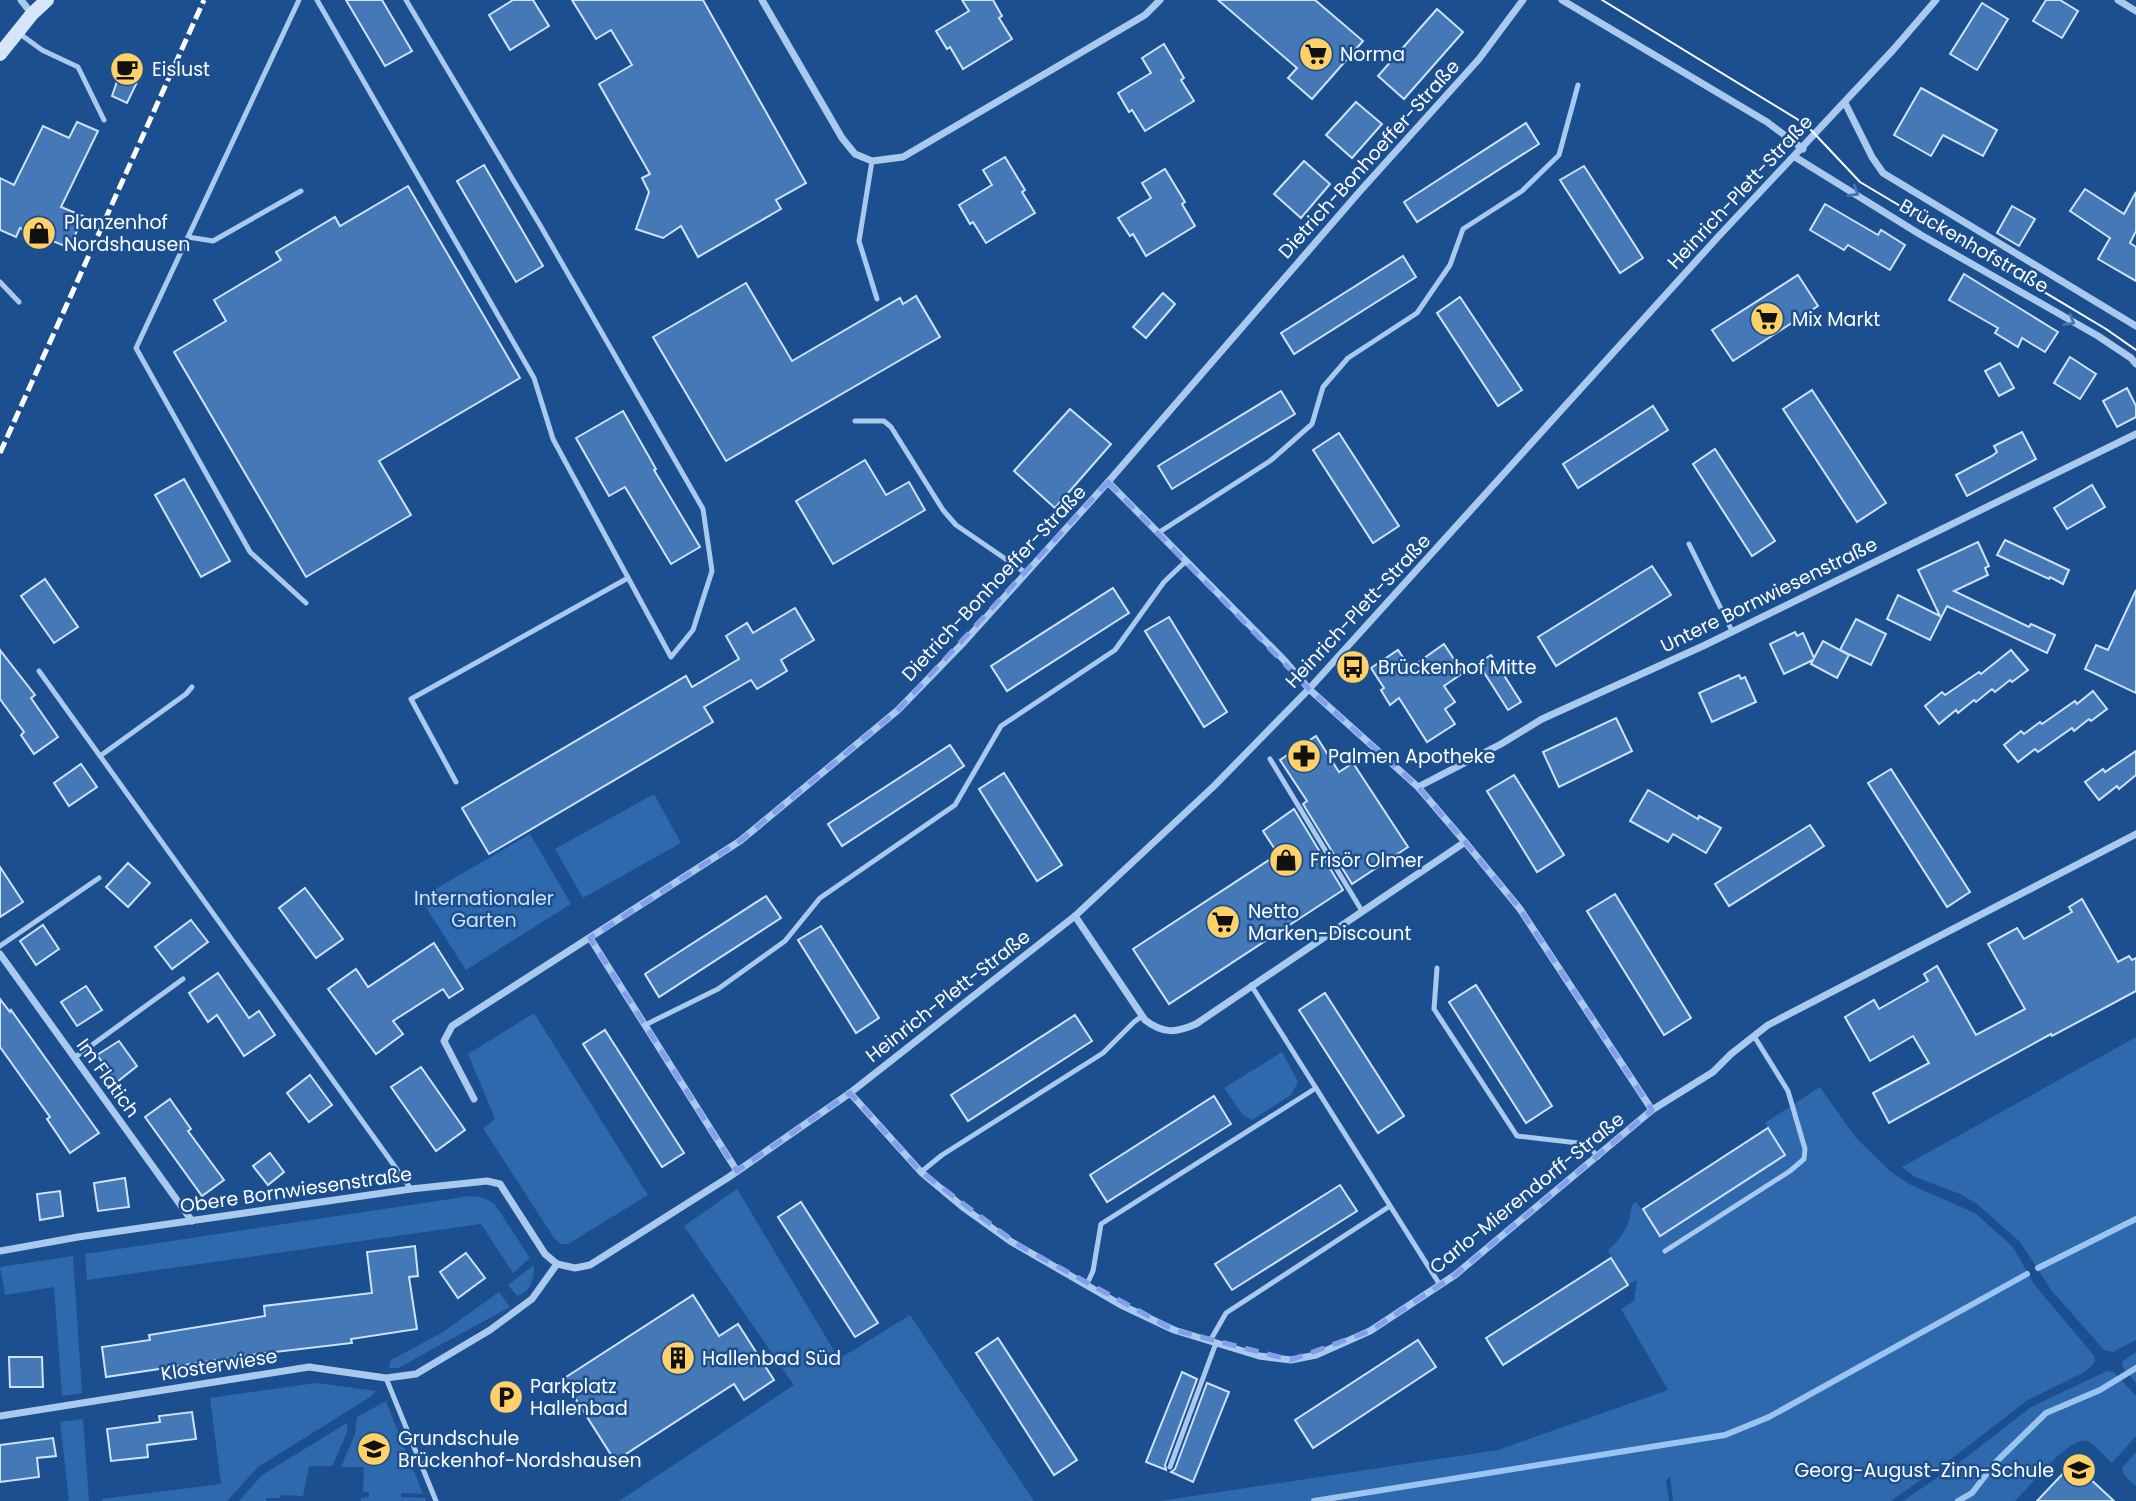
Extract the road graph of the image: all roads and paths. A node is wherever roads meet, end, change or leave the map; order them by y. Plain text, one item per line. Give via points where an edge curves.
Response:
1 (21, 0) edge
2 (47, 0) edge
3 (299, 0) edge
4 (317, 0) edge
5 (406, 0) edge
6 (761, 0) edge
7 (1160, 0) edge
8 (1522, 0) edge
9 (1562, 0) edge
10 (1936, 0) edge
11 (2118, 0) edge
12 (2136, 11) edge
13 (32, 14) junction
14 (18, 32) junction
15 (0, 54) edge
16 (1578, 85) dead end
17 (1845, 103) junction
18 (104, 120) dead end
19 (1803, 149) junction
20 (1795, 156) junction
21 (873, 161) junction
22 (301, 191) dead end
23 (188, 237) junction
24 (0, 282) edge
25 (877, 299) dead end
26 (19, 302) dead end
27 (2136, 327) edge
28 (2136, 364) edge
29 (855, 421) dead end
30 (2136, 434) edge
31 (1108, 482) junction
32 (1158, 533) junction
33 (1689, 544) dead end
34 (1186, 561) junction
35 (1026, 573) junction
36 (628, 578) junction
37 (306, 603) dead end
38 (1732, 631) junction
39 (39, 671) dead end
40 (192, 687) dead end
41 (1309, 689) junction
42 (100, 756) junction
43 (1270, 759) dead end
44 (456, 782) dead end
45 (1418, 787) junction
46 (2136, 834) edge
47 (1465, 842) junction
48 (99, 877) dead end
49 (1362, 911) junction
50 (1075, 916) junction
51 (590, 938) junction
52 (0, 946) edge
53 (0, 954) edge
54 (1437, 968) dead end
55 (183, 979) dead end
56 (1251, 985) junction
57 (1142, 1016) junction
58 (645, 1026) junction
59 (1754, 1036) junction
60 (74, 1058) junction
61 (1316, 1088) junction
62 (850, 1093) junction
63 (474, 1099) dead end
64 (1651, 1110) junction
65 (1598, 1157) junction
66 (737, 1171) junction
67 (921, 1172) junction
68 (411, 1189) junction
69 (1390, 1206) junction
70 (192, 1221) junction
71 (0, 1251) edge
72 (1665, 1251) dead end
73 (557, 1264) junction
74 (1087, 1284) junction
75 (1440, 1285) junction
76 (1213, 1342) junction
77 (386, 1378) junction
78 (0, 1416) edge
79 (1170, 1467) dead end
80 (436, 1501) edge

1 - 13 street
2 - 13 street
3 - 23 lane
4 - 36 lane via 534,379 553,439
5 - 36 lane via 704,509 712,571 693,630 671,657
6 - 21 street via 842,138 855,154
7 - 21 street via 1145,15 903,157
8 - 31 street, Dietrich-Bonhoeffer-Straße via 1479,59
9 - 19 street via 1767,122
10 - 17 street, Heinrich-Plett-Straße
11 - 12 street
13 - 14 street
14 - 15 street
14 - 18 lane via 78,67
16 - 32 lane via 1559,155 1522,191 1462,229 1450,265 1417,313 1348,358 1323,387 1312,424 1270,461
17 - 19 street, Heinrich-Plett-Straße
17 - 27 street, Brückenhofstraße via 1883,173
19 - 20 street, Heinrich-Plett-Straße
20 -> 28 street, Brückenhofstraße via 2098,336
20 - 41 street, Heinrich-Plett-Straße
21 - 25 lane via 859,241
22 - 23 lane via 213,241
23 - 37 lane via 136,348 250,552
24 - 26 lane
29 - 35 lane via 884,421 891,427 949,517
30 - 38 street, Untere Bornwiesenstraße
31 - 32 street, Carlo-Mierendorff-Straße
31 - 35 street, Dietrich-Bonhoeffer-Straße
32 - 34 street, Carlo-Mierendorff-Straße
33 - 38 lane
34 - 41 street, Carlo-Mierendorff-Straße
34 - 58 lane via 1164,582 1115,650 1001,726 955,804 820,898 785,941 763,957 718,989
35 - 51 street, Dietrich-Bonhoeffer-Straße via 898,710 810,785 740,841
36 - 44 lane via 411,699
38 - 45 street, Untere Bornwiesenstraße via 1542,719
39 - 42 lane
40 - 42 lane
41 - 45 street, Carlo-Mierendorff-Straße
41 - 50 street, Heinrich-Plett-Straße
42 - 68 lane
43 - 49 lane
45 - 47 street, Carlo-Mierendorff-Straße
46 - 59 street, Carlo-Mierendorff-Straße via 1786,1014
47 - 49 street
47 - 64 street, Carlo-Mierendorff-Straße via 1526,918
48 - 52 lane
49 - 56 street
50 - 57 street
50 - 62 street, Heinrich-Plett-Straße
51 - 58 street
51 - 63 street, Dietrich-Bonhoeffer-Straße via 452,1026 444,1041
53 - 60 street, Im Flatich
54 - 65 lane via 1434,1009 1517,1136 1587,1144
55 - 60 lane
56 - 57 street via 1180,1031 1157,1029
56 - 61 lane
57 - 67 lane via 1103,1053
58 - 66 street
59 - 64 street, Carlo-Mierendorff-Straße via 1713,1072
59 - 72 lane via 1788,1091 1804,1159
60 - 70 street, Im Flatich
61 - 69 lane
61 - 74 lane via 1101,1224
62 - 66 street, Heinrich-Plett-Straße
62 - 67 street, Carlo-Mierendorff-Straße
64 - 65 street, Carlo-Mierendorff-Straße
65 - 75 street, Carlo-Mierendorff-Straße
66 - 73 street, Heinrich-Plett-Straße via 590,1265
67 - 74 street, Carlo-Mierendorff-Straße via 1010,1241
68 - 70 street, Obere Bornwiesenstraße
68 - 73 street, Obere Bornwiesenstraße via 488,1181 500,1184 545,1254
69 - 75 lane
69 - 76 lane via 1226,1313
70 - 71 street, Obere Bornwiesenstraße
73 - 77 street, Klosterwiese via 532,1299 490,1330 416,1374
74 - 76 street, Carlo-Mierendorff-Straße via 1174,1330
75 - 76 street, Carlo-Mierendorff-Straße via 1370,1331 1317,1355 1291,1360 1259,1356
76 - 79 lane
77 - 78 street, Klosterwiese via 309,1367
77 - 80 lane

